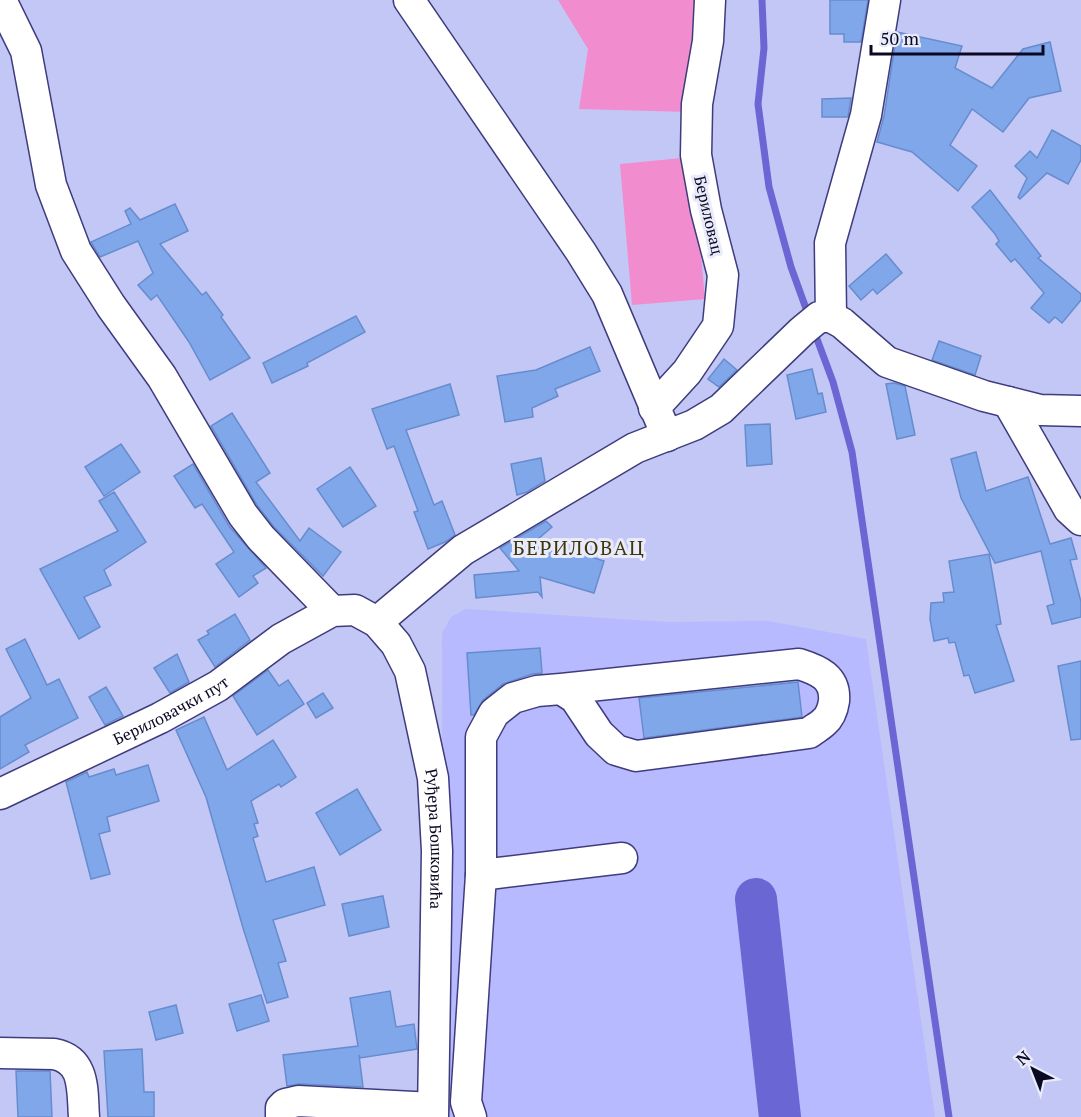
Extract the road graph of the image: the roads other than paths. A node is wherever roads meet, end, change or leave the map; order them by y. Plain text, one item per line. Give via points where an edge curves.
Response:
1 (2, 0) edge
2 (409, 0) edge
3 (710, 0) edge
4 (885, 0) edge
5 (817, 322) junction
6 (1008, 402) junction
7 (654, 408) junction
8 (1081, 411) edge
9 (667, 436) junction
10 (1081, 520) edge
11 (332, 611) junction
12 (377, 622) junction
13 (561, 689) junction
14 (0, 794) edge
15 (622, 858) dead end
16 (481, 875) junction
17 (0, 1053) edge
18 (433, 1112) edge
19 (84, 1117) edge
20 (282, 1117) edge
21 (471, 1117) edge

1 - 11 street via 27,51 51,185 76,251 162,377 243,515
2 - 7 street via 608,294
3 - 7 street, Бериловац via 708,41 697,104 696,155 723,275 718,326 687,372
4 - 5 street via 866,115 830,243
5 - 6 street via 842,323 887,362
5 - 9 street via 721,409
6 - 8 street via 1040,410
6 - 10 street via 1069,509
7 - 9 street
9 - 12 street via 635,448 463,550
11 - 12 street, Руђера Бошковића via 355,610
11 - 14 street, Бериловачки пут via 281,639 218,686
12 - 18 street, Руђера Бошковића via 396,644 410,671 433,778 437,851
13 - 13 street via 799,664 827,677 835,690 826,720 809,733 636,756 616,750 599,734 574,698
13 - 16 street via 513,698 494,713 482,737
15 - 16 street
16 - 21 street via 466,1102
17 - 19 street via 54,1054 72,1061 79,1073
18 - 20 street via 298,1101 285,1104

